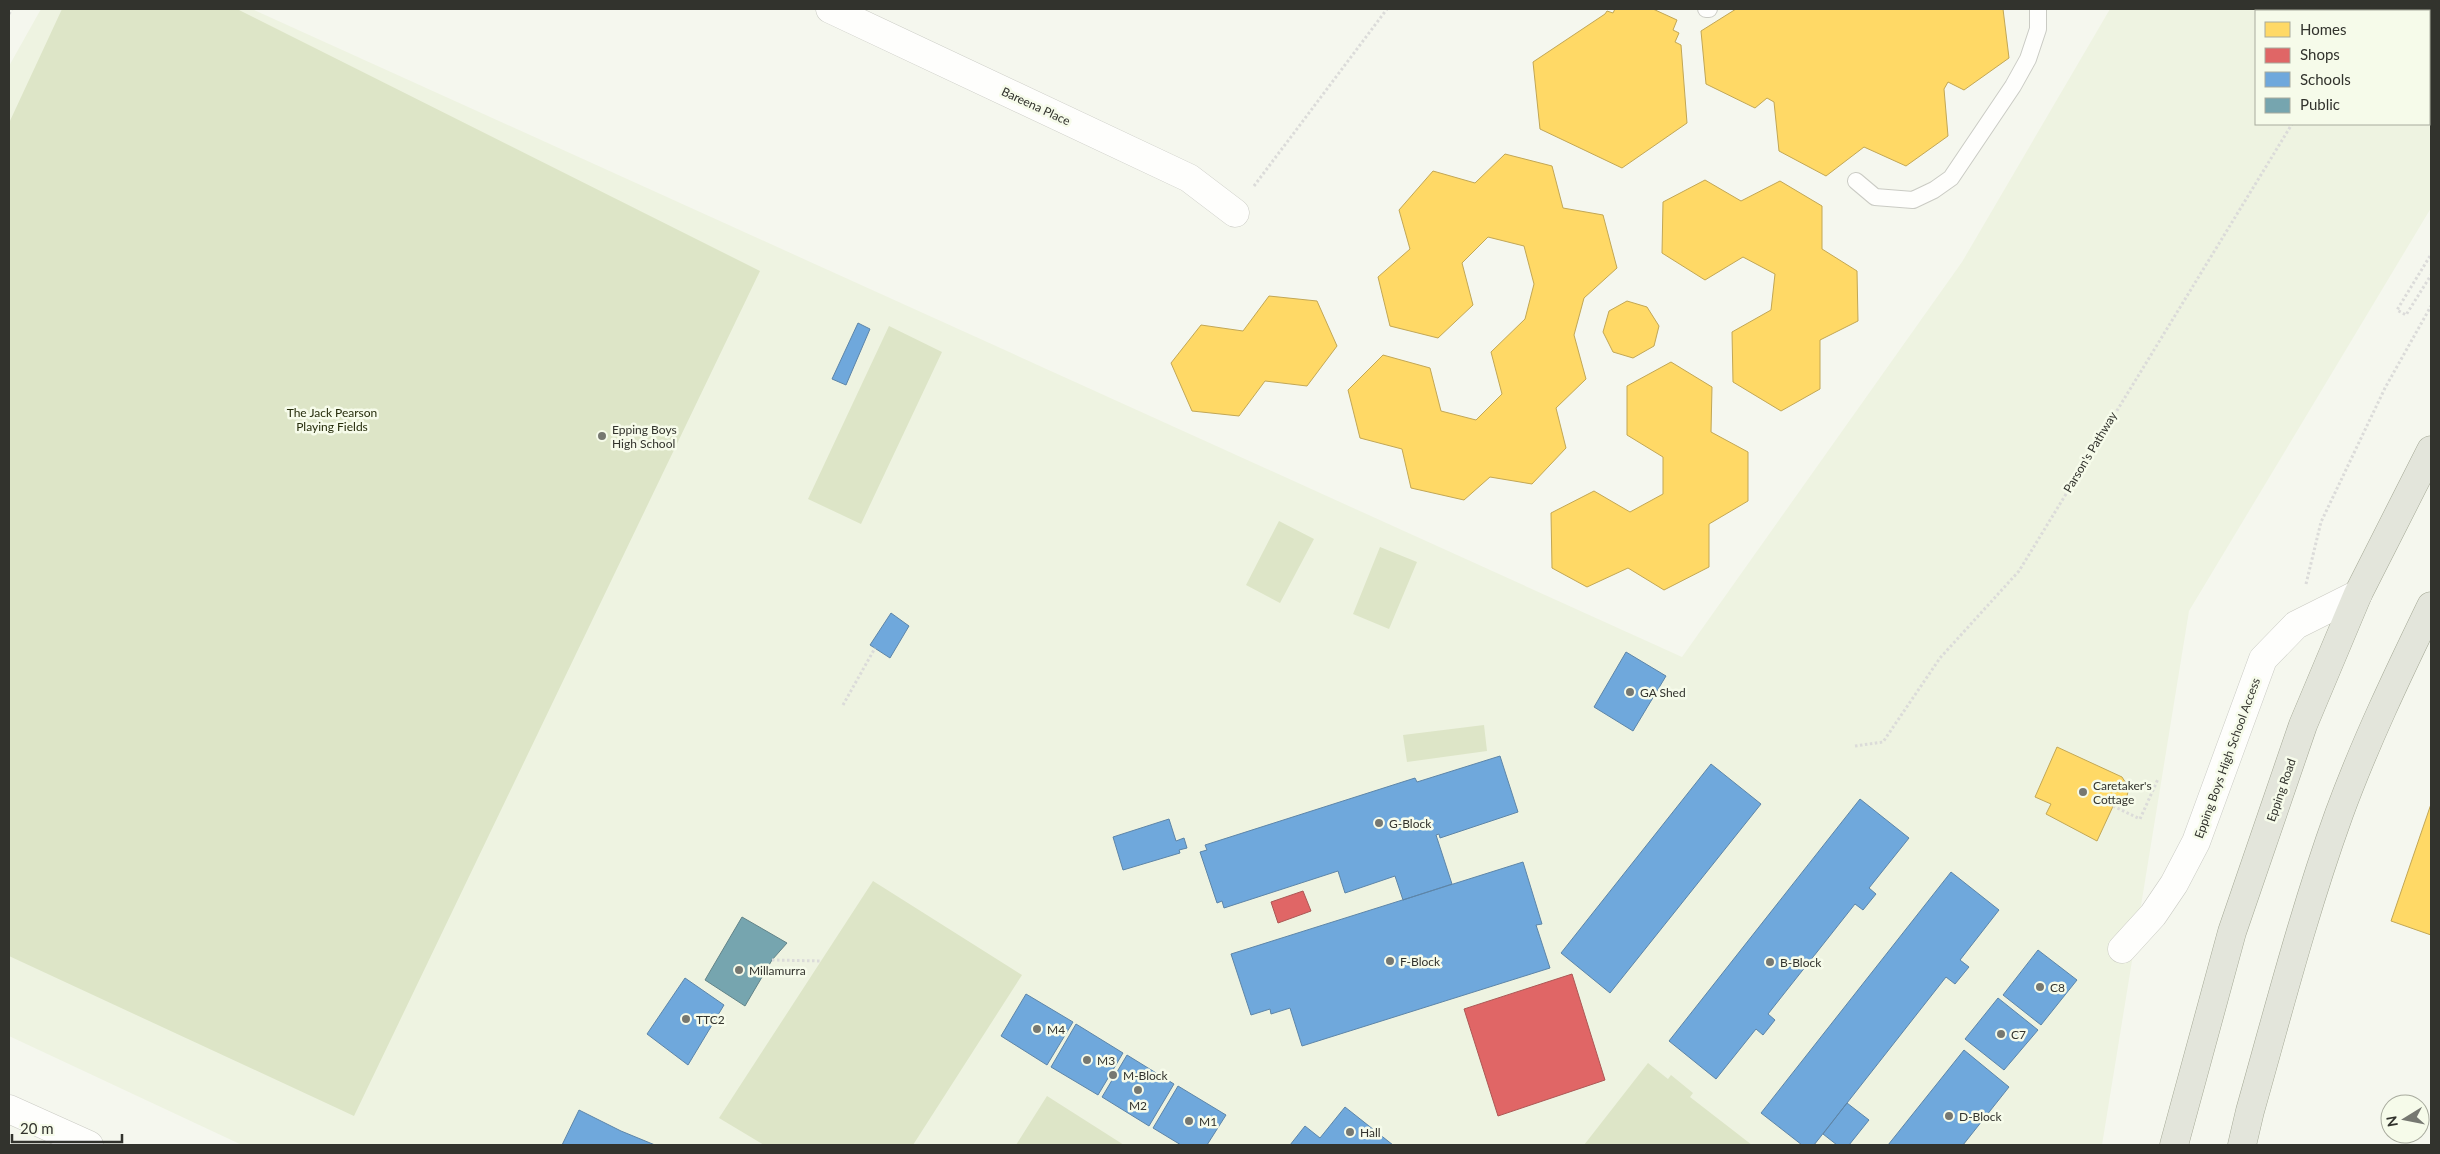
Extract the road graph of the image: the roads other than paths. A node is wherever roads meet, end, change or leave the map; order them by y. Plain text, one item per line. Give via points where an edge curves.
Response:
1 (830, 9) edge
2 (2038, 9) edge
3 (1856, 181) dead end
4 (1235, 213) road end
5 (2431, 450) edge
6 (2358, 594) junction
7 (2431, 606) edge
8 (2122, 949) dead end
9 (9, 1109) edge
10 (89, 1145) edge
11 (2174, 1145) edge
12 (2242, 1145) edge

1 - 4 street, Bareena Place via 1190,178
2 - 3 lane via 2038,29 2028,59 1951,178 1913,200 1874,197
5 - 6 main road, Epping Road
6 - 8 street, Epping Boys High School Access via 2296,625 2263,659 2196,842 2153,915
6 - 11 main road, Epping Road via 2303,725 2232,932
7 - 12 main road via 2381,711 2340,814 2308,909
9 - 10 street

